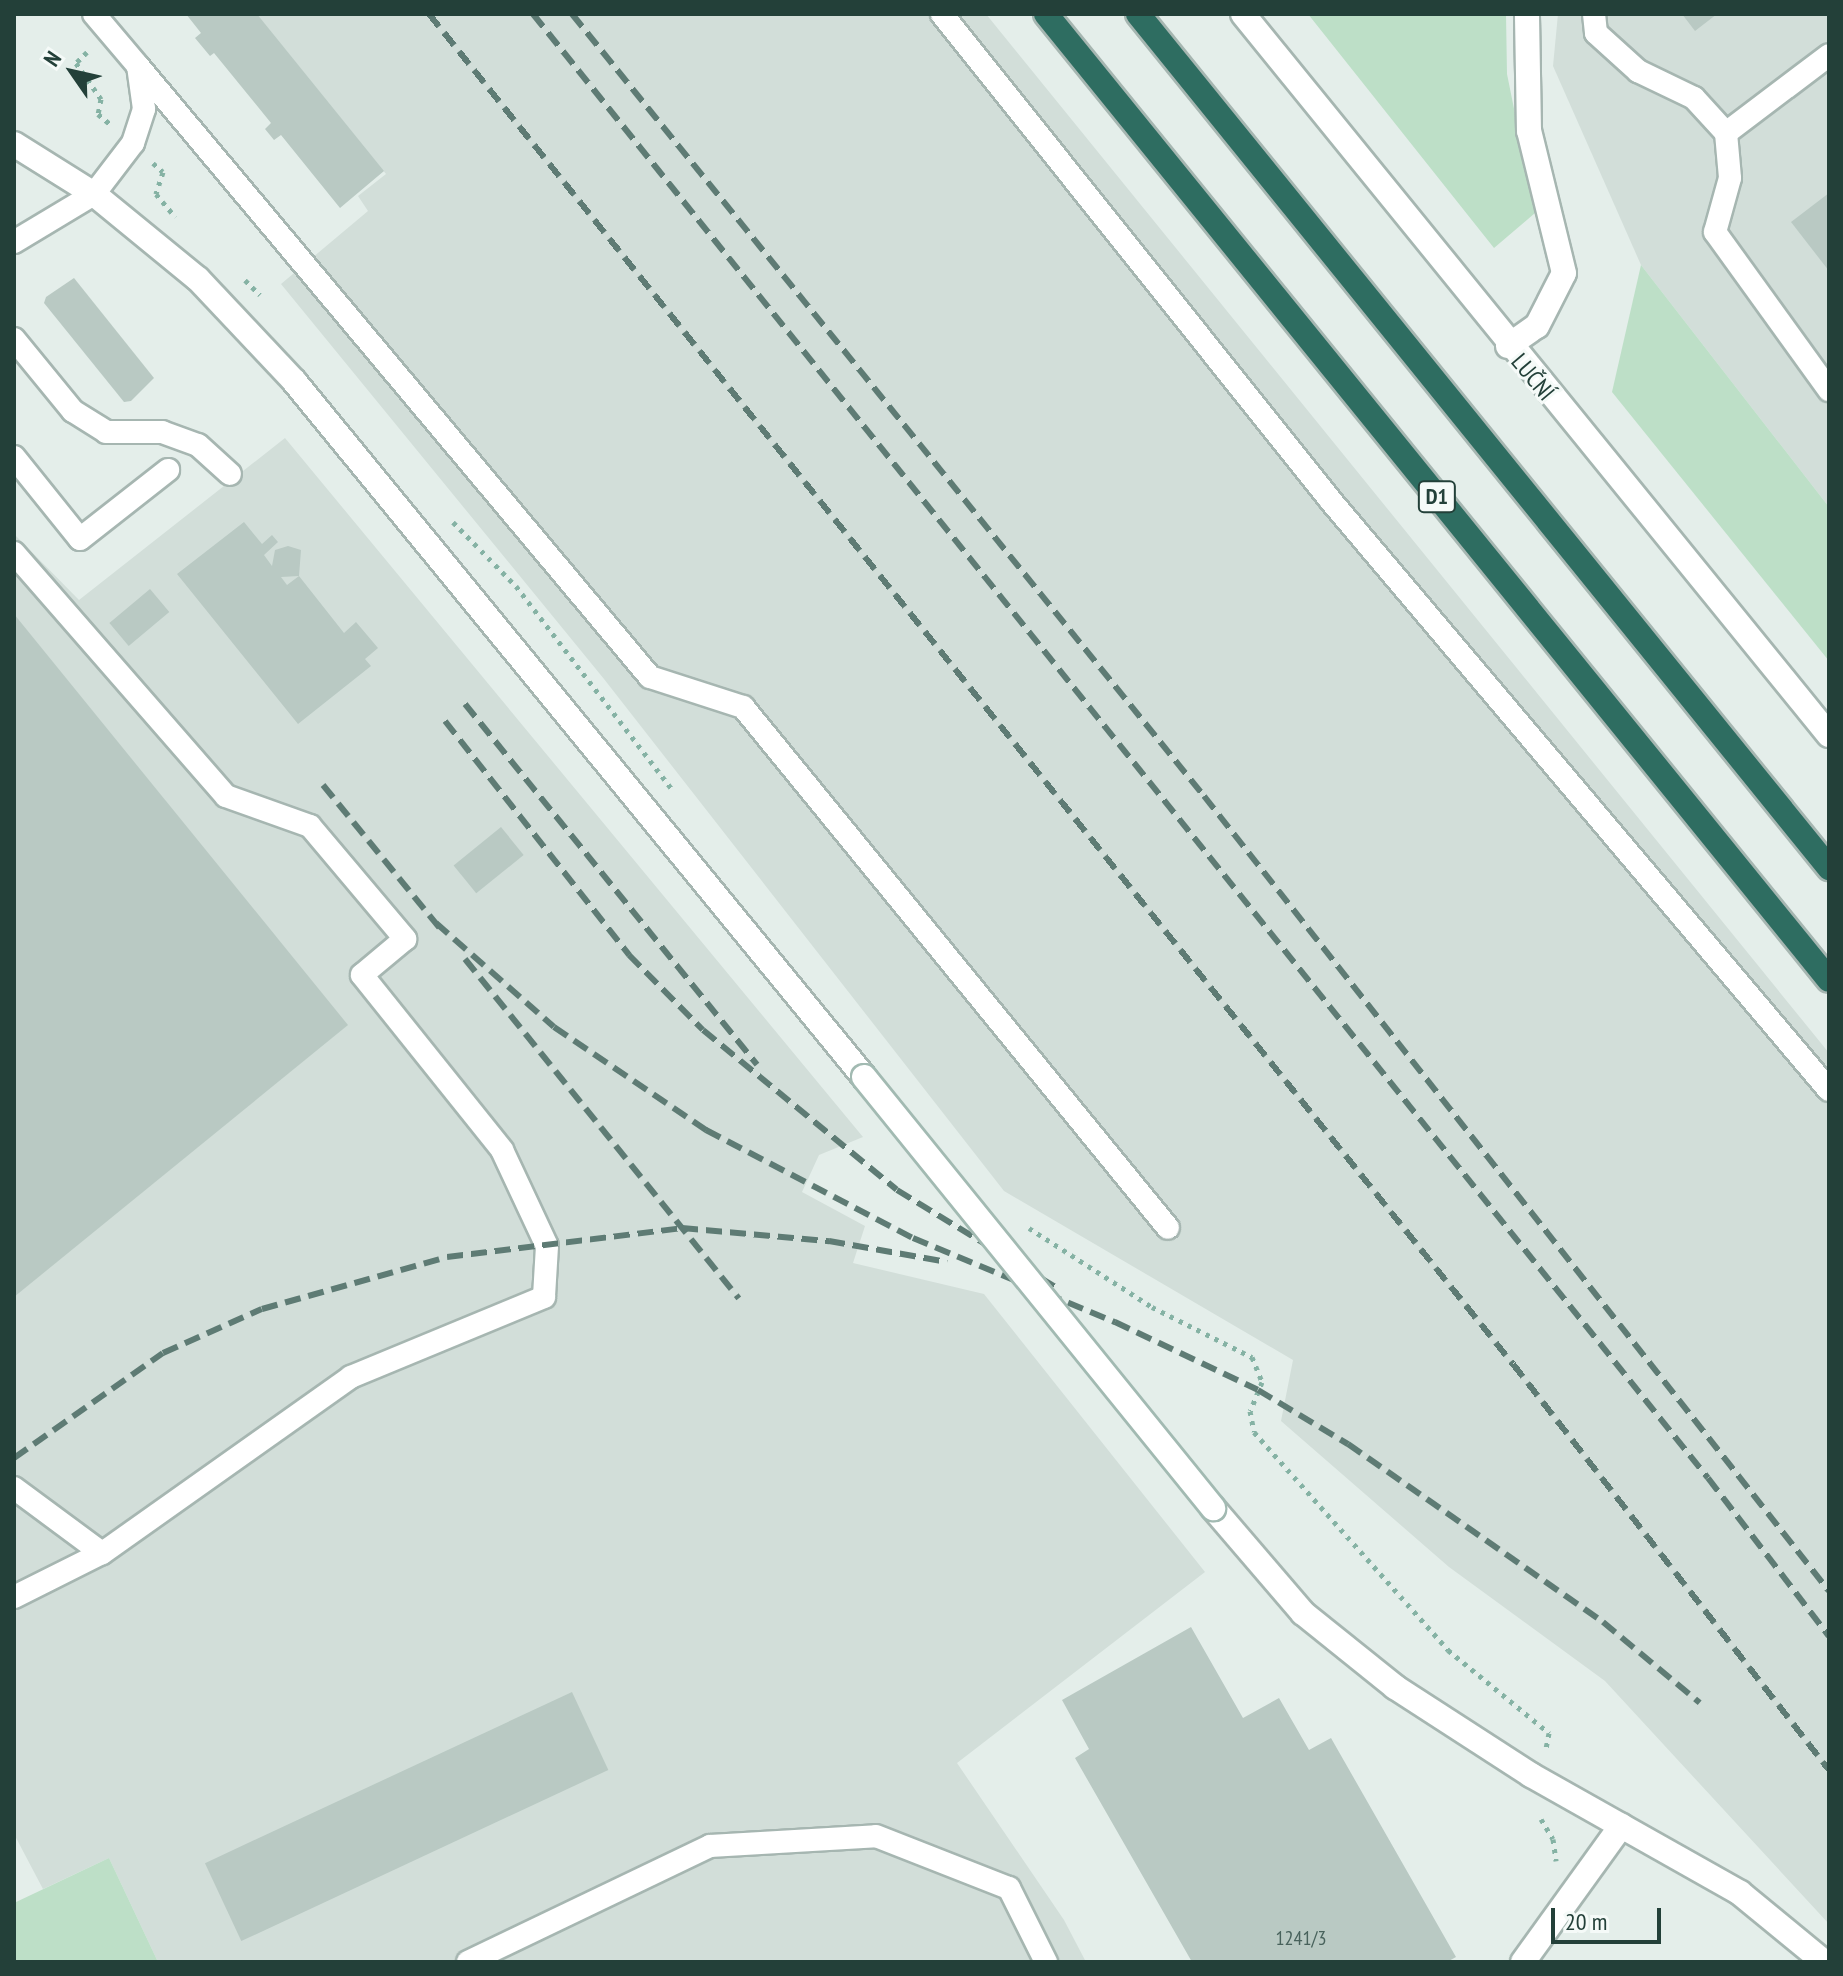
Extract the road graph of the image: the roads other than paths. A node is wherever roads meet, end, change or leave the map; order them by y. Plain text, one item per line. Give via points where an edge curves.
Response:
1 (94, 14) edge
2 (942, 14) edge
3 (1046, 14) edge
4 (1138, 14) edge
5 (1243, 14) edge
6 (1527, 14) edge
7 (1594, 14) edge
8 (1829, 55) edge
9 (138, 66) junction
10 (1726, 133) junction
11 (14, 144) edge
12 (94, 194) junction
13 (14, 242) edge
14 (14, 339) edge
15 (1508, 346) junction
16 (1829, 390) edge
17 (14, 457) edge
18 (168, 470) dead end
19 (230, 474) dead end
20 (14, 553) edge
21 (1829, 735) edge
22 (1829, 868) edge
23 (1829, 980) edge
24 (1829, 1090) edge
25 (1168, 1228) dead end
26 (14, 1488) edge
27 (102, 1553) junction
28 (14, 1597) edge
29 (1621, 1826) junction
30 (468, 1962) edge
31 (1046, 1962) edge
32 (1523, 1962) edge
33 (1824, 1962) edge

1 - 9 lane
2 - 24 lane via 1331,501
3 - 23 highway, D1
4 - 22 highway
5 - 15 street, LUČNÍ
6 - 15 street via 1529,131 1564,273 1537,326
7 - 10 lane via 1596,33 1627,61 1694,98
8 - 10 lane
9 - 12 lane via 144,109 133,143
9 - 25 lane via 650,677 743,707
10 - 16 lane via 1730,178 1715,232
11 - 12 street
12 - 13 lane
12 - 29 street, bridge via 198,279 294,381 1303,1613 1395,1687
14 - 19 lane via 73,411 106,432 162,432 198,445
15 - 21 street, LUČNÍ
17 - 18 lane via 80,539
20 - 27 lane via 226,796 310,826 405,939 362,975 502,1150 547,1246 544,1297 351,1377
26 - 27 lane
27 - 28 lane
29 - 32 street
29 - 33 street via 1740,1893
30 - 31 lane via 710,1846 876,1836 1009,1888

